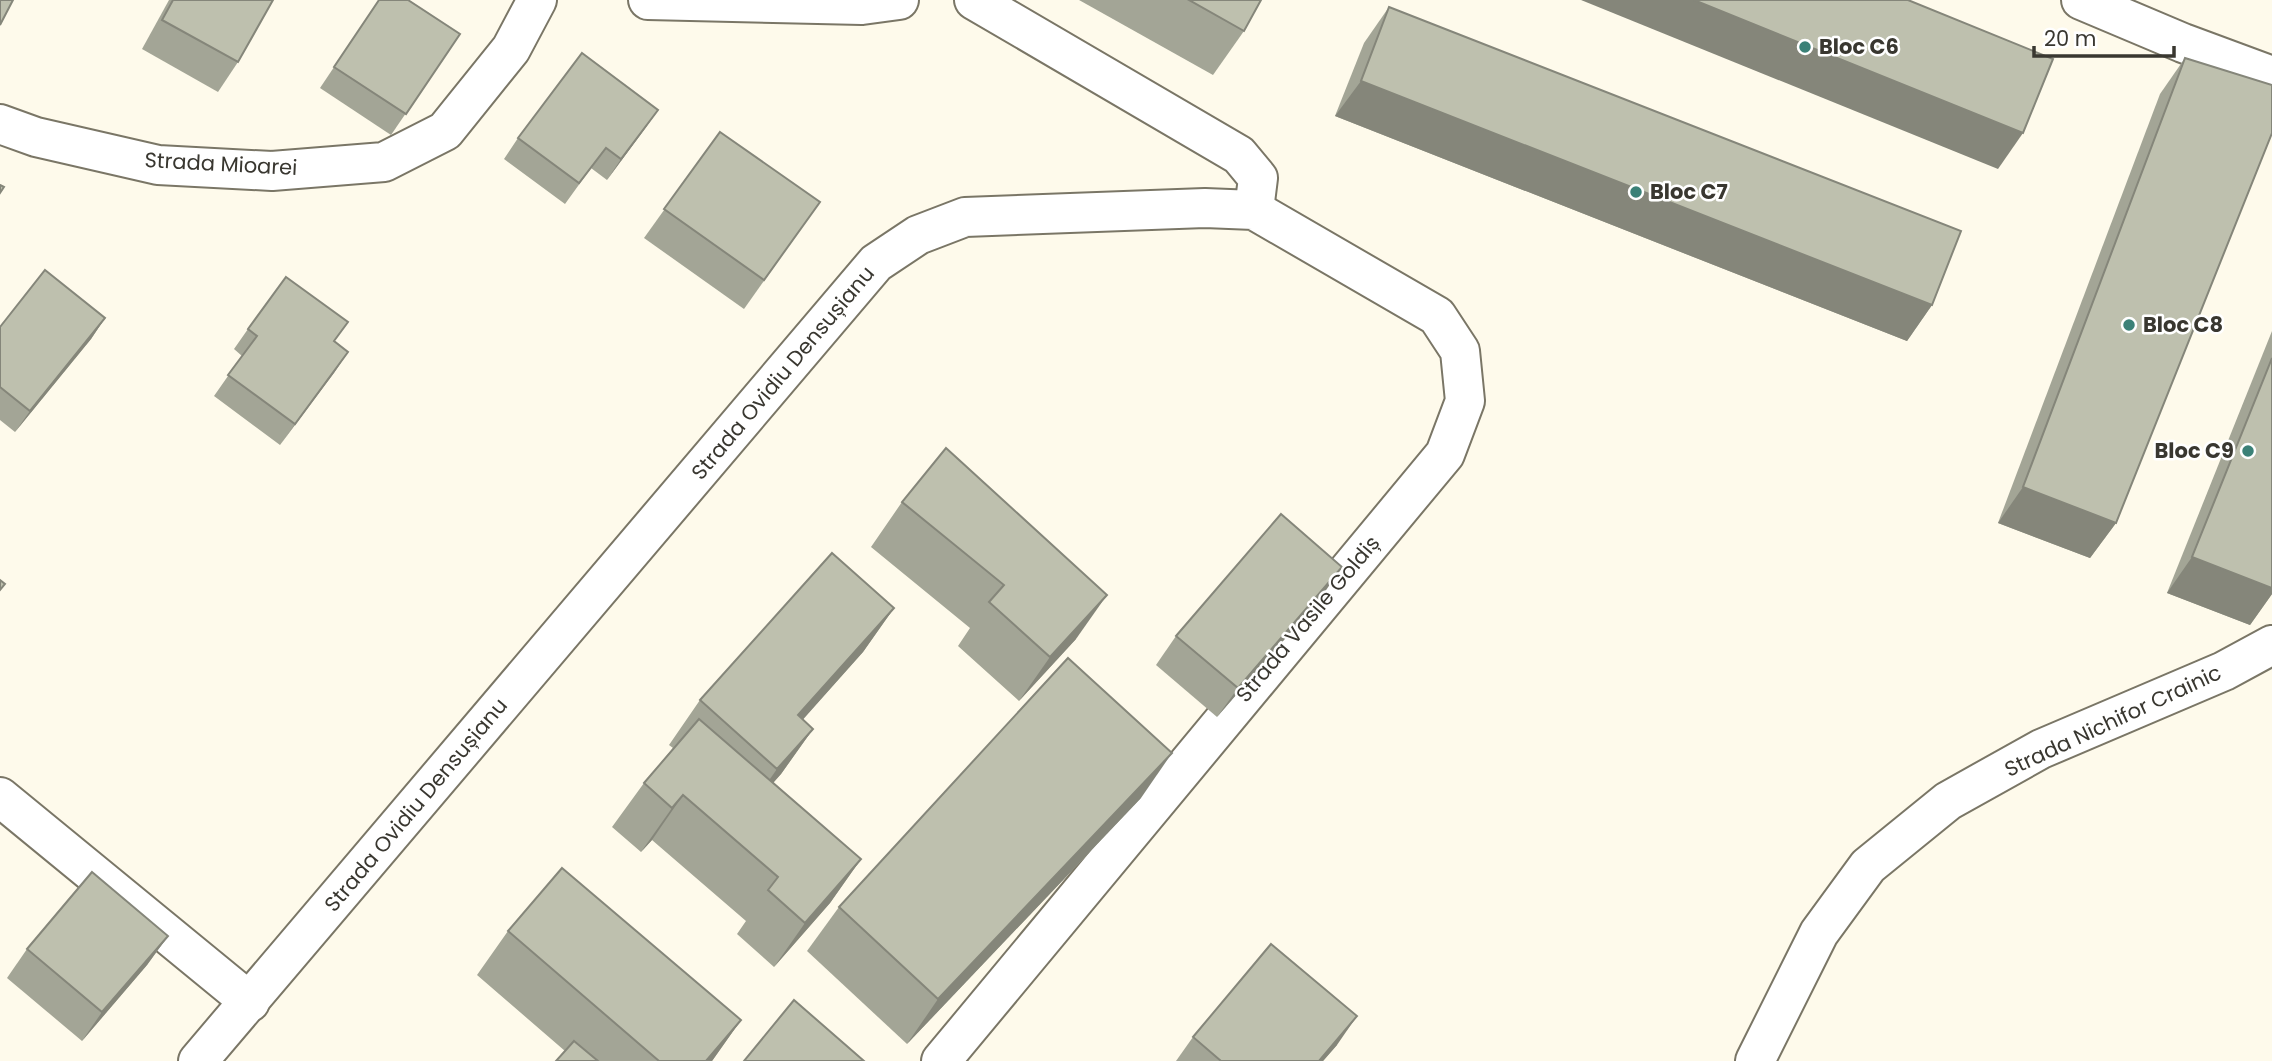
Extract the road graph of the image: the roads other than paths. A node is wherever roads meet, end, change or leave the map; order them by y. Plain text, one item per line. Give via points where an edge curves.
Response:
1 (537, 0) edge
2 (648, 0) edge
3 (899, 0) edge
4 (974, 0) edge
5 (2081, 0) edge
6 (859, 2) edge
7 (2272, 76) edge
8 (0, 124) edge
9 (1254, 210) junction
10 (2272, 645) edge
11 (0, 797) edge
12 (250, 1002) junction
13 (198, 1061) edge
14 (941, 1061) edge
15 (1755, 1061) edge

1 - 8 street, Strada Mioarei via 511,49 445,131 384,162 272,171 159,165 36,137
2 - 6 street
3 - 6 street
4 - 9 street via 1239,155 1258,178
5 - 7 street
9 - 12 street, Strada Ovidiu Densușianu via 965,217 918,234 876,263
9 - 14 street, Strada Vasile Goldiș via 1437,316 1460,351 1465,401 1445,454
10 - 15 street, Strada Nichifor Crainic via 2224,671 2041,750 1948,802 1868,866 1819,933
11 - 12 street
12 - 13 street, Strada Ovidiu Densușianu

